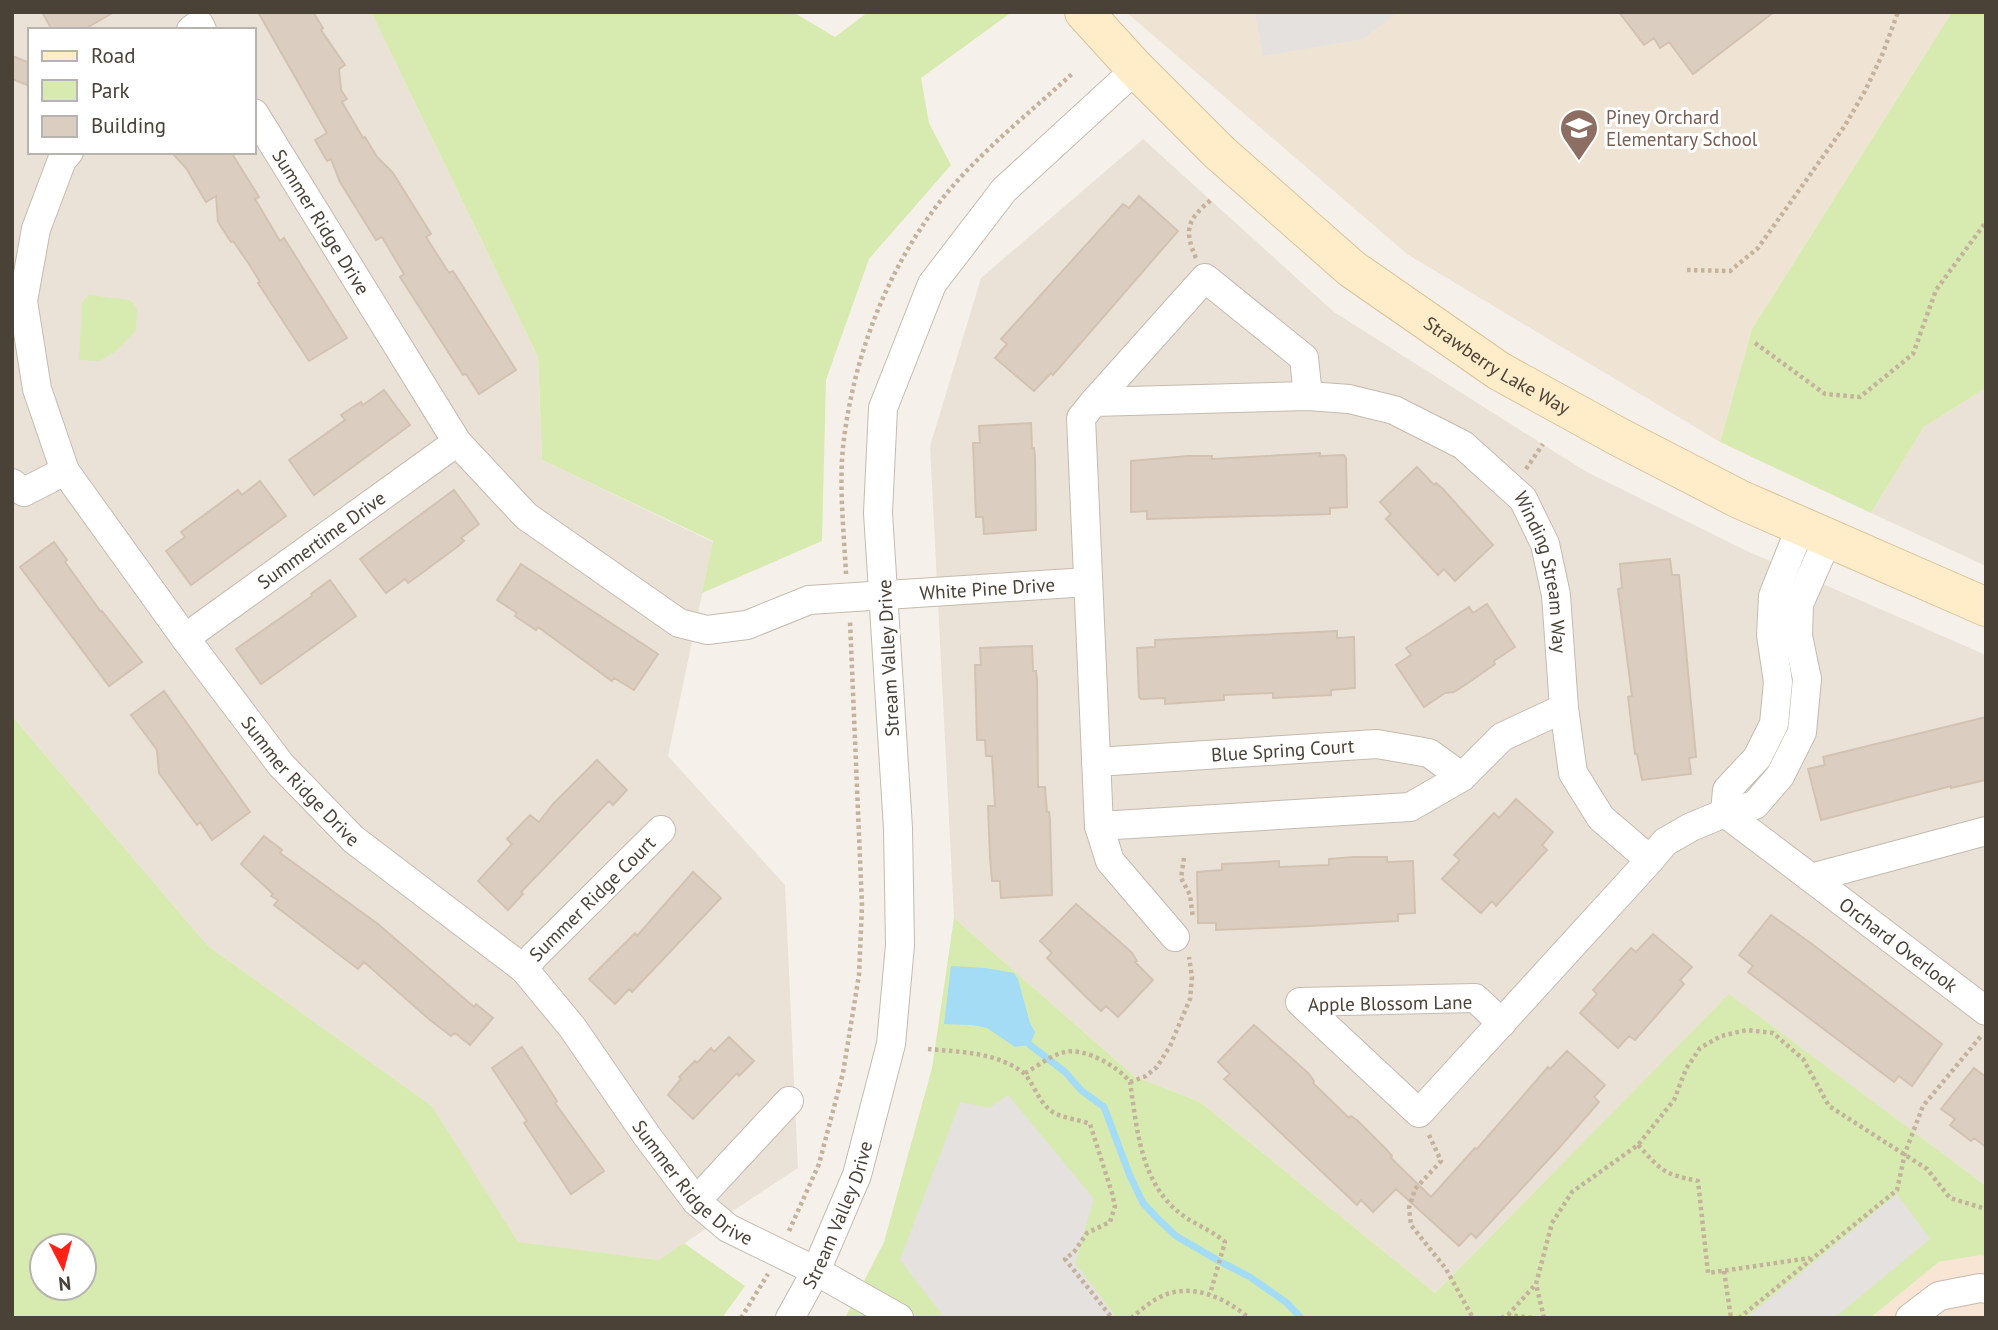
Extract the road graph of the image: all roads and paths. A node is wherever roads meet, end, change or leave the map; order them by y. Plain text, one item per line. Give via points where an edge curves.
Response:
1 (1084, 12) edge
2 (1898, 12) edge
3 (1136, 69) junction
4 (256, 116) edge
5 (67, 154) edge
6 (1212, 199) dead end
7 (1986, 222) edge
8 (1687, 270) dead end
9 (1205, 278) junction
10 (18, 301) edge
11 (1755, 344) dead end
12 (1308, 396) junction
13 (1094, 402) junction
14 (457, 442) junction
15 (65, 471) junction
16 (12, 483) edge
17 (1814, 532) junction
18 (1088, 582) junction
19 (884, 595) junction
20 (1986, 607) edge
21 (849, 615) dead end
22 (185, 638) junction
23 (1564, 708) junction
24 (1096, 762) junction
25 (1462, 777) junction
26 (1725, 813) junction
27 (1099, 826) junction
28 (661, 830) dead end
29 (1986, 831) edge
30 (1184, 858) dead end
31 (1650, 860) junction
32 (1811, 878) junction
33 (1186, 937) junction
34 (524, 969) junction
35 (1986, 1011) edge
36 (1502, 1023) junction
37 (1986, 1030) edge
38 (928, 1049) dead end
39 (1025, 1073) junction
40 (1130, 1082) junction
41 (789, 1101) dead end
42 (1419, 1113) junction
43 (1638, 1145) junction
44 (1905, 1153) junction
45 (696, 1201) junction
46 (1986, 1209) edge
47 (787, 1235) dead end
48 (1812, 1258) junction
49 (771, 1270) dead end
50 (816, 1271) junction
51 (1724, 1271) junction
52 (1536, 1284) junction
53 (1986, 1289) edge
54 (1210, 1294) junction
55 (1508, 1315) junction
56 (741, 1318) edge
57 (790, 1318) edge
58 (899, 1318) edge
59 (1112, 1318) edge
60 (1132, 1318) edge
61 (1249, 1318) edge
62 (1473, 1318) edge
63 (1500, 1318) edge
64 (1533, 1318) edge
65 (1544, 1318) edge
66 (1731, 1318) edge
67 (1739, 1318) edge
68 (1910, 1318) edge

1 - 3 street, Strawberry Lake Way
2 - 8 path via 1865,92 1758,247 1730,271
3 - 17 street, Strawberry Lake Way via 1219,152 1352,269 1499,371 1619,438
3 - 19 street, Stream Valley Drive via 1004,190 932,284 883,408 878,513
4 - 14 street, Summer Ridge Drive
5 - 10 street, Summer Ridge Drive via 36,229
6 - 9 path via 1190,223 1188,240
7 - 11 path via 1936,290 1913,354 1860,397 1825,394
9 - 12 street via 1304,358
9 - 13 street
10 - 15 street, Summer Ridge Drive via 37,389
12 - 13 street, Winding Stream Way
12 - 23 street, Winding Stream Way via 1349,399 1394,410 1462,445 1523,499 1545,544 1556,595
13 - 18 street via 1081,418
14 - 19 street, Summer Ridge Drive via 526,516 679,623 708,630 747,625 809,600
14 - 22 street, Summertime Drive
15 - 16 street via 24,492
15 - 22 street, Summer Ridge Drive
17 - 20 street, Strawberry Lake Way
17 - 26 street via 1773,596 1771,635 1778,682 1774,724 1756,758 1727,790
18 - 19 street, White Pine Drive
18 - 24 street
19 - 50 street, Stream Valley Drive via 900,945 891,1044 857,1175
21 - 47 path via 862,906 859,975 843,1073 819,1164
22 - 34 street, Summer Ridge Drive via 281,765 353,839
23 - 25 street via 1502,737
23 - 31 street, Winding Stream Way via 1573,773 1601,818
24 - 25 street, Blue Spring Court via 1377,744 1429,753
24 - 27 street
25 - 27 street via 1410,807
26 - 31 street, Apple Blossom Lane via 1665,842
26 - 32 street, Orchard Overlook
27 - 33 street via 1110,861
28 - 34 street, Summer Ridge Court
29 - 32 street, Orchard Overlook
30 - 33 path via 1181,877 1190,895
31 - 36 street, Apple Blossom Lane
32 - 35 street, Orchard Overlook
33 - 40 path via 1190,999 1157,1067
34 - 45 street, Summer Ridge Drive via 572,1027
36 - 42 street, Apple Blossom Lane
36 - 42 street, Apple Blossom Lane via 1475,998 1300,1002
37 - 44 path via 1923,1106
38 - 39 path via 1001,1059
39 - 40 path via 1069,1051 1117,1068
39 - 59 path via 1051,1112 1090,1124 1115,1206 1110,1223 1087,1233 1065,1259
40 - 54 path via 1142,1151 1153,1182 1178,1212 1225,1242
41 - 45 street
42 - 62 path via 1441,1161 1415,1189 1409,1208 1411,1225 1446,1269
43 - 44 path via 1674,1100 1700,1048 1721,1035 1747,1031 1773,1033 1803,1059 1829,1106
43 - 51 path via 1670,1176 1698,1181 1708,1273
43 - 52 path via 1572,1192 1552,1223
44 - 46 path via 1927,1169 1950,1198
44 - 48 path via 1897,1190
45 - 50 street, Summer Ridge Drive via 728,1228
48 - 51 path
48 - 67 path
49 - 56 path
50 - 57 street, Stream Valley Drive
50 - 58 street, Summer Ridge Drive
51 - 66 path
52 - 55 path
52 - 65 path
53 - 68 street via 1939,1296
54 - 60 path via 1194,1291 1159,1297
54 - 61 path
55 - 63 path
55 - 64 path

